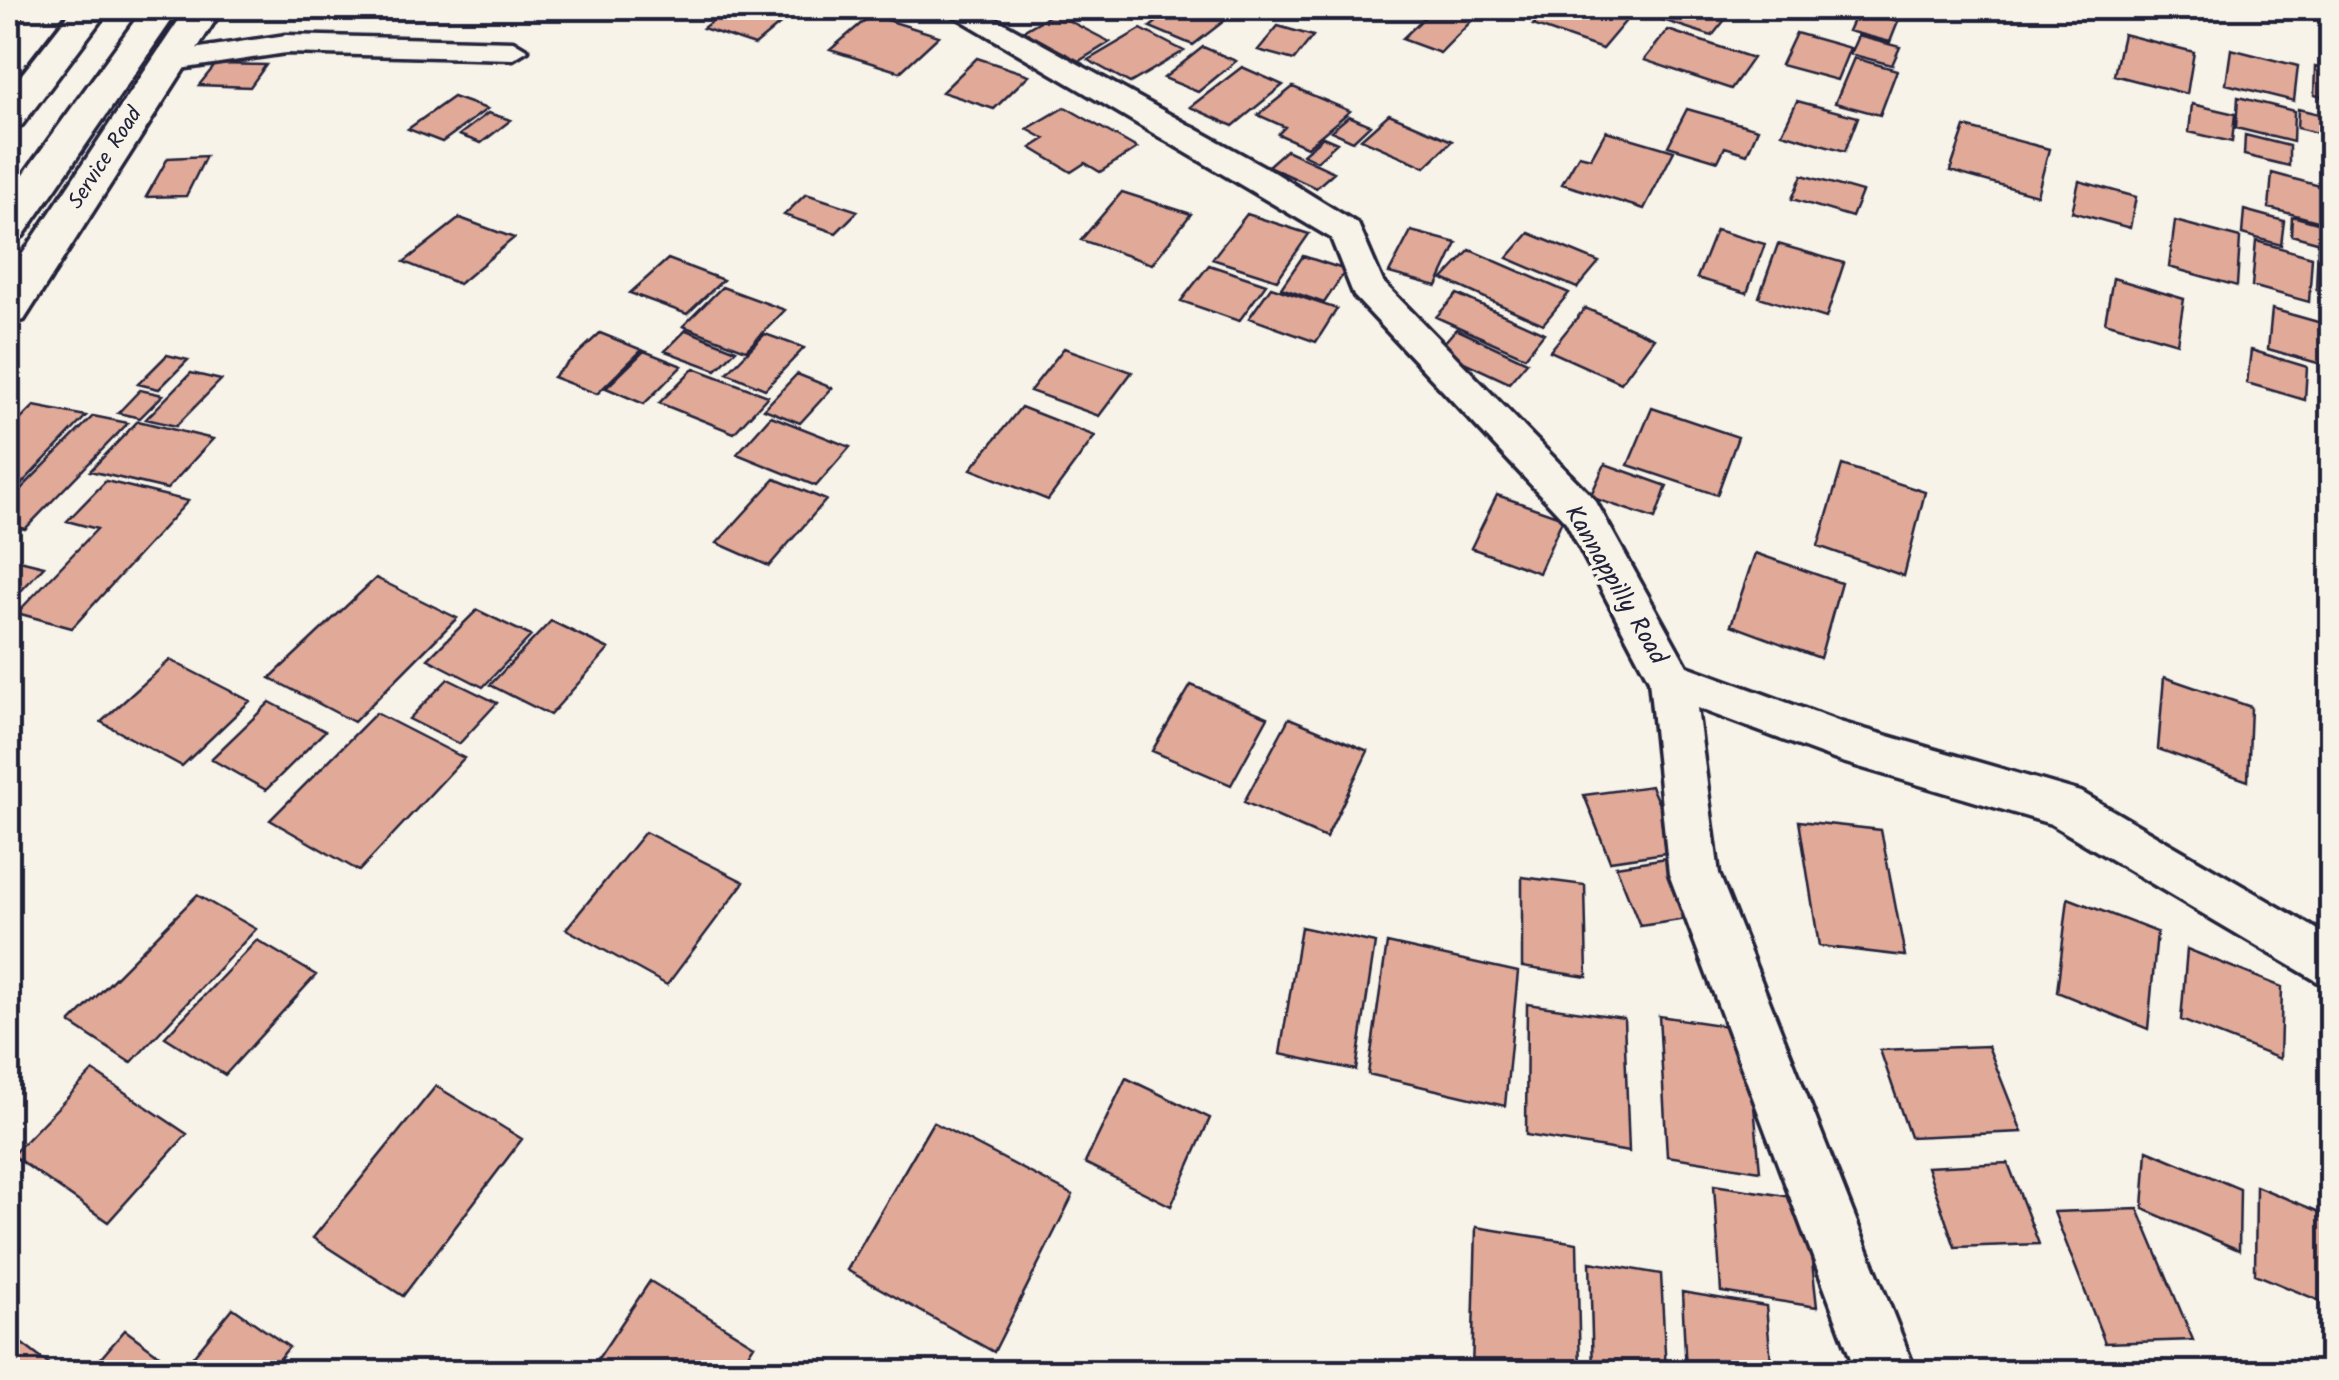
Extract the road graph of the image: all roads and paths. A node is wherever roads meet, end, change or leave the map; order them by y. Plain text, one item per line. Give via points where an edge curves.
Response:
1 (50, 8) edge
2 (92, 8) edge
3 (162, 8) edge
4 (205, 8) edge
5 (956, 8) edge
6 (513, 50) dead end
7 (8, 61) edge
8 (167, 62) junction
9 (8, 117) edge
10 (8, 226) edge
11 (8, 309) edge
12 (1672, 678) junction
13 (2332, 966) edge
14 (1886, 1372) edge

1 - 7 main road
2 - 9 main road
3 - 10 main road
4 - 8 main road, Service Road
5 - 12 street, Kannappilly Road via 1346,232 1368,287 1581,512
6 - 8 street via 286,44
8 - 11 main road, Service Road
12 - 13 street via 1839,741 2064,806
12 - 14 street, Kannappilly Road via 1694,874

